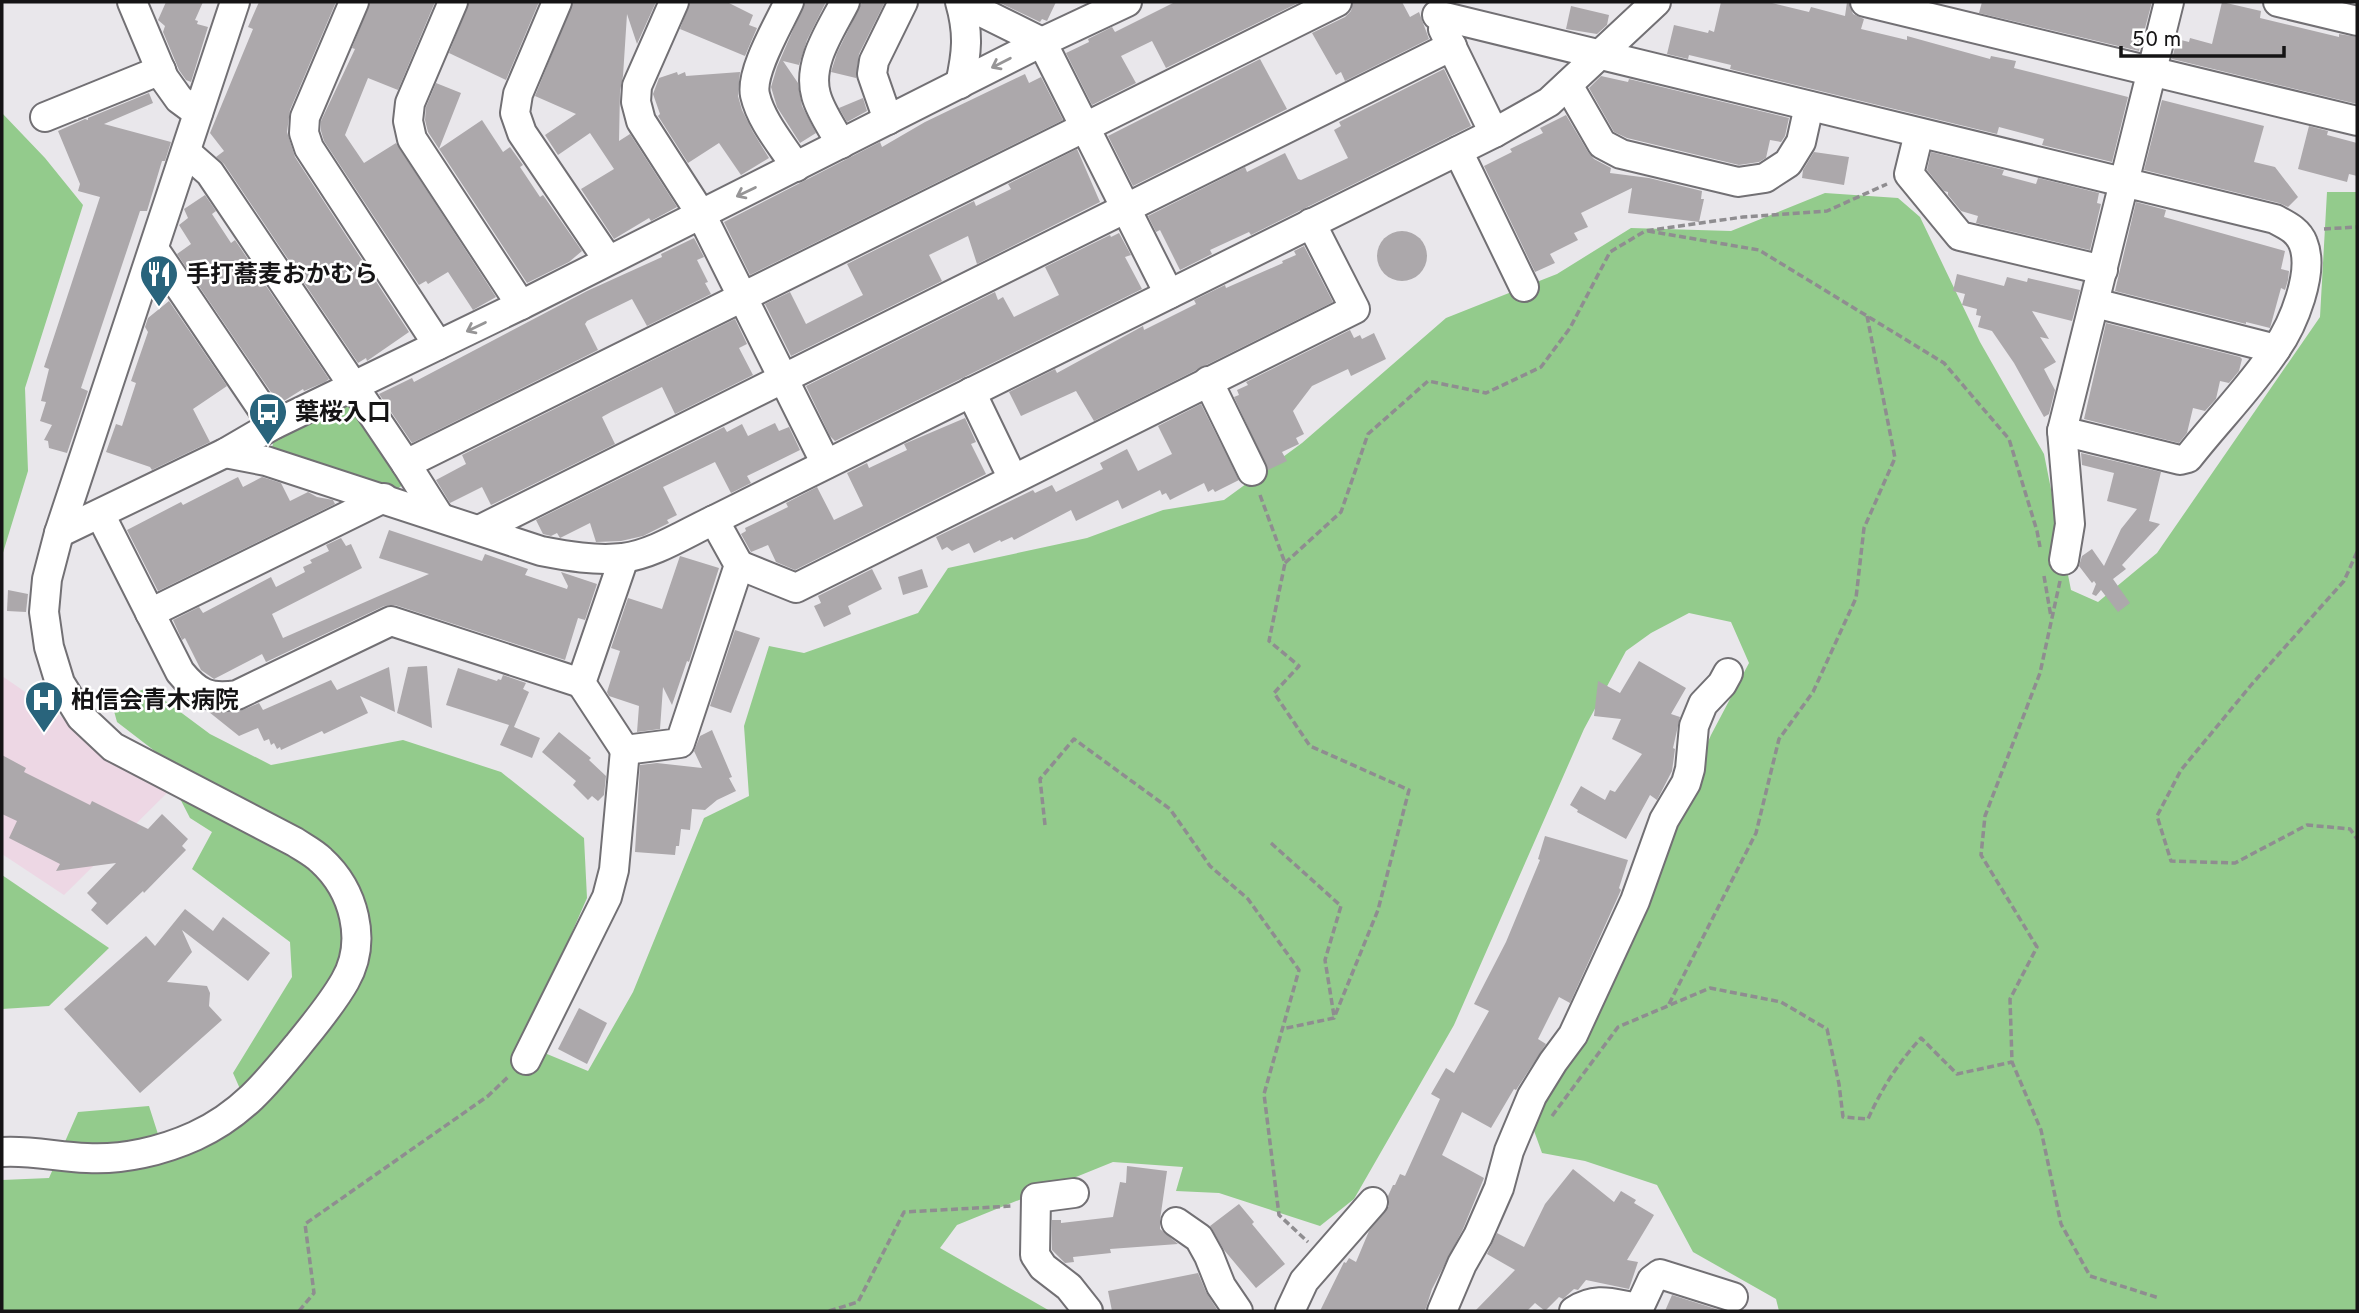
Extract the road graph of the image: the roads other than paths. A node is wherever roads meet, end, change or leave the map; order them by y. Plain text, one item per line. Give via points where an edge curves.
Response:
1 (132, 2) edge
2 (235, 2) edge
3 (354, 2) edge
4 (453, 2) edge
5 (557, 2) edge
6 (674, 2) edge
7 (789, 2) edge
8 (845, 2) edge
9 (904, 2) edge
10 (960, 2) edge
11 (1127, 2) edge
12 (1337, 2) edge
13 (1656, 2) edge
14 (1865, 2) edge
15 (2169, 2) edge
16 (2278, 2) edge
17 (1433, 8) edge
18 (2357, 21) edge
19 (1042, 42) junction
20 (1452, 46) junction
21 (1601, 54) junction
22 (161, 70) junction
23 (2152, 71) junction
24 (960, 84) junction
25 (1568, 85) junction
26 (1809, 106) junction
27 (198, 113) junction
28 (45, 117) dead end
29 (888, 120) junction
30 (2357, 121) edge
31 (1085, 127) junction
32 (1494, 133) junction
33 (1919, 133) junction
34 (841, 144) junction
35 (1458, 151) junction
36 (186, 152) junction
37 (796, 167) junction
38 (2125, 181) junction
39 (1126, 208) junction
40 (701, 214) junction
41 (1311, 223) junction
42 (154, 249) junction
43 (608, 260) junction
44 (2103, 270) junction
45 (1524, 287) dead end
46 (1169, 294) junction
47 (743, 297) junction
48 (2095, 303) junction
49 (521, 304) junction
50 (438, 345) junction
51 (2276, 349) junction
52 (783, 379) junction
53 (1208, 381) junction
54 (353, 387) junction
55 (971, 392) junction
56 (273, 425) junction
57 (2062, 431) junction
58 (225, 453) junction
59 (407, 464) junction
60 (826, 464) junction
61 (1252, 471) road end
62 (1013, 479) junction
63 (384, 498) junction
64 (100, 514) junction
65 (439, 516) junction
66 (714, 520) junction
67 (479, 530) junction
68 (59, 533) junction
69 (624, 558) junction
70 (2049, 561) road end
71 (739, 565) junction
72 (150, 613) junction
73 (1728, 673) dead end
74 (580, 683) junction
75 (625, 750) junction
76 (526, 1060) road end
77 (2, 1152) edge
78 (1074, 1193) dead end
79 (1373, 1202) dead end
80 (1176, 1222) dead end
81 (1733, 1297) dead end
82 (1088, 1311) edge
83 (1238, 1311) edge
84 (1290, 1311) edge
85 (1441, 1311) edge
86 (1574, 1311) edge

1 - 22 street
2 - 27 street
3 - 50 street via 305,117 304,134
4 - 49 street via 410,103 412,139
5 - 43 street via 517,94 514,113 522,133
6 - 40 street via 637,86 636,102 642,121
7 - 37 street via 757,74 754,92
8 - 34 street via 813,76 816,96
9 - 29 street via 874,61 873,74
10 - 19 street
10 - 24 street via 967,26
11 - 19 street
12 - 31 street
13 - 21 street
14 - 23 street
15 - 23 street
16 - 18 street
17 - 20 street
17 - 21 street
19 -> 24 street
19 - 31 street
20 - 32 street
20 - 39 street
21 - 25 street
21 - 26 street
22 - 27 street via 179,99
22 - 28 street
23 - 30 street
23 - 38 street
24 - 29 street
25 - 26 street via 1602,144 1620,154 1738,182 1765,177 1788,163 1801,142
25 - 32 street via 1549,102
26 - 33 street
27 - 36 street
29 - 34 street
31 - 39 street
31 - 47 street
32 - 35 street
33 - 38 street
33 - 44 street via 1909,174 1960,236
34 - 37 street
35 - 41 street
35 - 45 street
36 - 42 street
36 - 54 street via 210,173
37 -> 40 street
38 - 44 street
38 - 51 street via 2275,219 2294,230 2307,261 2302,292
39 - 46 street
39 - 52 street
40 - 43 street
40 - 47 street
41 - 46 street
41 - 53 street via 1355,309
42 - 56 street
42 - 68 street
43 - 49 street
44 - 48 street
46 - 55 street
47 - 52 street
47 - 59 street
48 - 51 street
48 - 57 street
49 -> 50 street
50 - 54 street
51 - 57 street via 2188,458 2180,460
52 - 60 street
52 - 67 street
53 - 61 street
53 - 62 street
54 - 56 street
54 - 59 street
55 - 60 street
55 - 62 street
56 - 58 street
57 - 70 street via 2070,524
58 - 63 street
58 - 64 street
59 - 65 street
60 - 66 street
62 - 71 street via 796,588
63 - 65 street
63 - 72 street
64 - 68 street
64 - 72 street
65 - 67 street
66 - 69 street
66 - 71 street
67 - 69 street via 541,551 579,558
68 - 77 street via 44,612 60,683 81,717 113,747 322,860 344,887 355,915 356,947 346,979 262,1090 195,1136 140,1154 89,1159
69 - 74 street
71 - 75 street via 680,743
72 - 74 street via 191,686 221,698 237,695 391,621
73 - 85 street via 1703,704 1686,783 1664,820 1635,901 1573,1035 1532,1096 1499,1188
74 - 75 street
75 - 76 street via 614,870 607,897
78 - 82 street via 1036,1198 1035,1255
79 - 84 street via 1304,1281
80 - 83 street via 1199,1238
81 - 86 street via 1660,1274 1652,1280 1639,1308 1599,1301

